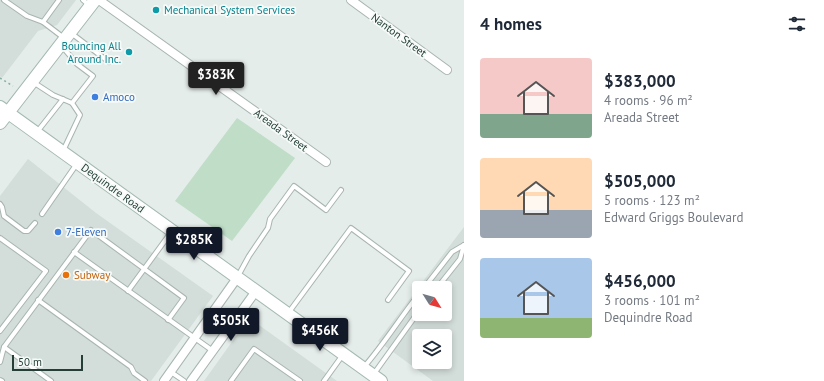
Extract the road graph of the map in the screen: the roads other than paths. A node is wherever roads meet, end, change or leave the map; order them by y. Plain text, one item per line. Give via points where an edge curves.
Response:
1 (4, 0) edge
2 (59, 0) edge
3 (351, 0) edge
4 (92, 1) edge
5 (43, 22) junction
6 (65, 39) junction
7 (109, 62) dead end
8 (447, 70) dead end
9 (32, 82) junction
10 (63, 99) junction
11 (72, 103) junction
12 (4, 110) edge
13 (0, 123) edge
14 (36, 133) junction
15 (62, 152) junction
16 (326, 162) dead end
17 (78, 163) junction
18 (341, 190) dead end
19 (0, 204) edge
20 (42, 214) dead end
21 (35, 223) dead end
22 (172, 231) junction
23 (0, 238) edge
24 (464, 245) edge
25 (74, 252) junction
26 (144, 269) junction
27 (237, 278) junction
28 (429, 281) edge
29 (443, 281) edge
30 (128, 291) junction
31 (256, 291) junction
32 (38, 300) junction
33 (388, 300) dead end
34 (412, 303) edge
35 (287, 314) junction
36 (168, 320) junction
37 (413, 321) edge
38 (0, 331) edge
39 (194, 338) junction
40 (4, 347) junction
41 (213, 350) junction
42 (343, 354) junction
43 (0, 362) edge
44 (363, 368) junction
45 (171, 372) junction
46 (377, 378) edge
47 (51, 381) edge
48 (145, 381) edge
49 (164, 381) edge
50 (184, 381) edge
51 (191, 381) edge
52 (231, 381) edge
53 (300, 381) edge
54 (324, 381) edge

1 - 5 lane via 27,16
2 - 5 lane
3 - 8 street, Nanton Street
4 - 6 main road
4 - 16 street, Areada Street
5 - 6 lane
6 - 7 lane
6 - 9 main road
6 - 11 lane via 77,64 93,76
9 - 10 lane
9 - 12 main road
10 - 11 lane
10 - 14 lane
11 - 15 lane via 80,115
12 - 13 main road
12 - 14 main road, Dequindre Road
14 - 15 main road, Dequindre Road
15 - 17 main road, Dequindre Road
17 - 20 lane
17 - 22 main road, Dequindre Road
18 - 27 lane via 326,210 294,186 270,219 268,228
19 - 21 lane via 4,216 24,231 28,231
22 - 26 lane
22 - 27 main road, Dequindre Road
23 - 38 lane via 46,271
24 - 28 lane via 452,252
24 - 29 lane via 460,259
25 - 26 lane via 91,230
25 - 30 lane
25 - 32 lane
26 - 30 lane
26 - 36 lane via 184,298
27 - 31 main road, Dequindre Road
27 - 39 street
30 - 36 lane
31 - 35 main road, Dequindre Road
31 - 41 street
32 - 40 lane
32 - 48 lane via 131,366 134,373
33 - 35 lane via 409,271 351,228
34 - 44 lane via 380,349
35 - 42 main road, Dequindre Road
36 - 39 lane
37 - 46 lane
39 - 41 lane
39 - 45 street
40 - 43 lane
40 - 47 lane
41 - 51 street
42 - 44 main road, Dequindre Road
42 - 54 lane
44 - 46 main road, Dequindre Road
45 - 49 street
45 - 50 lane
52 - 53 lane via 254,349

